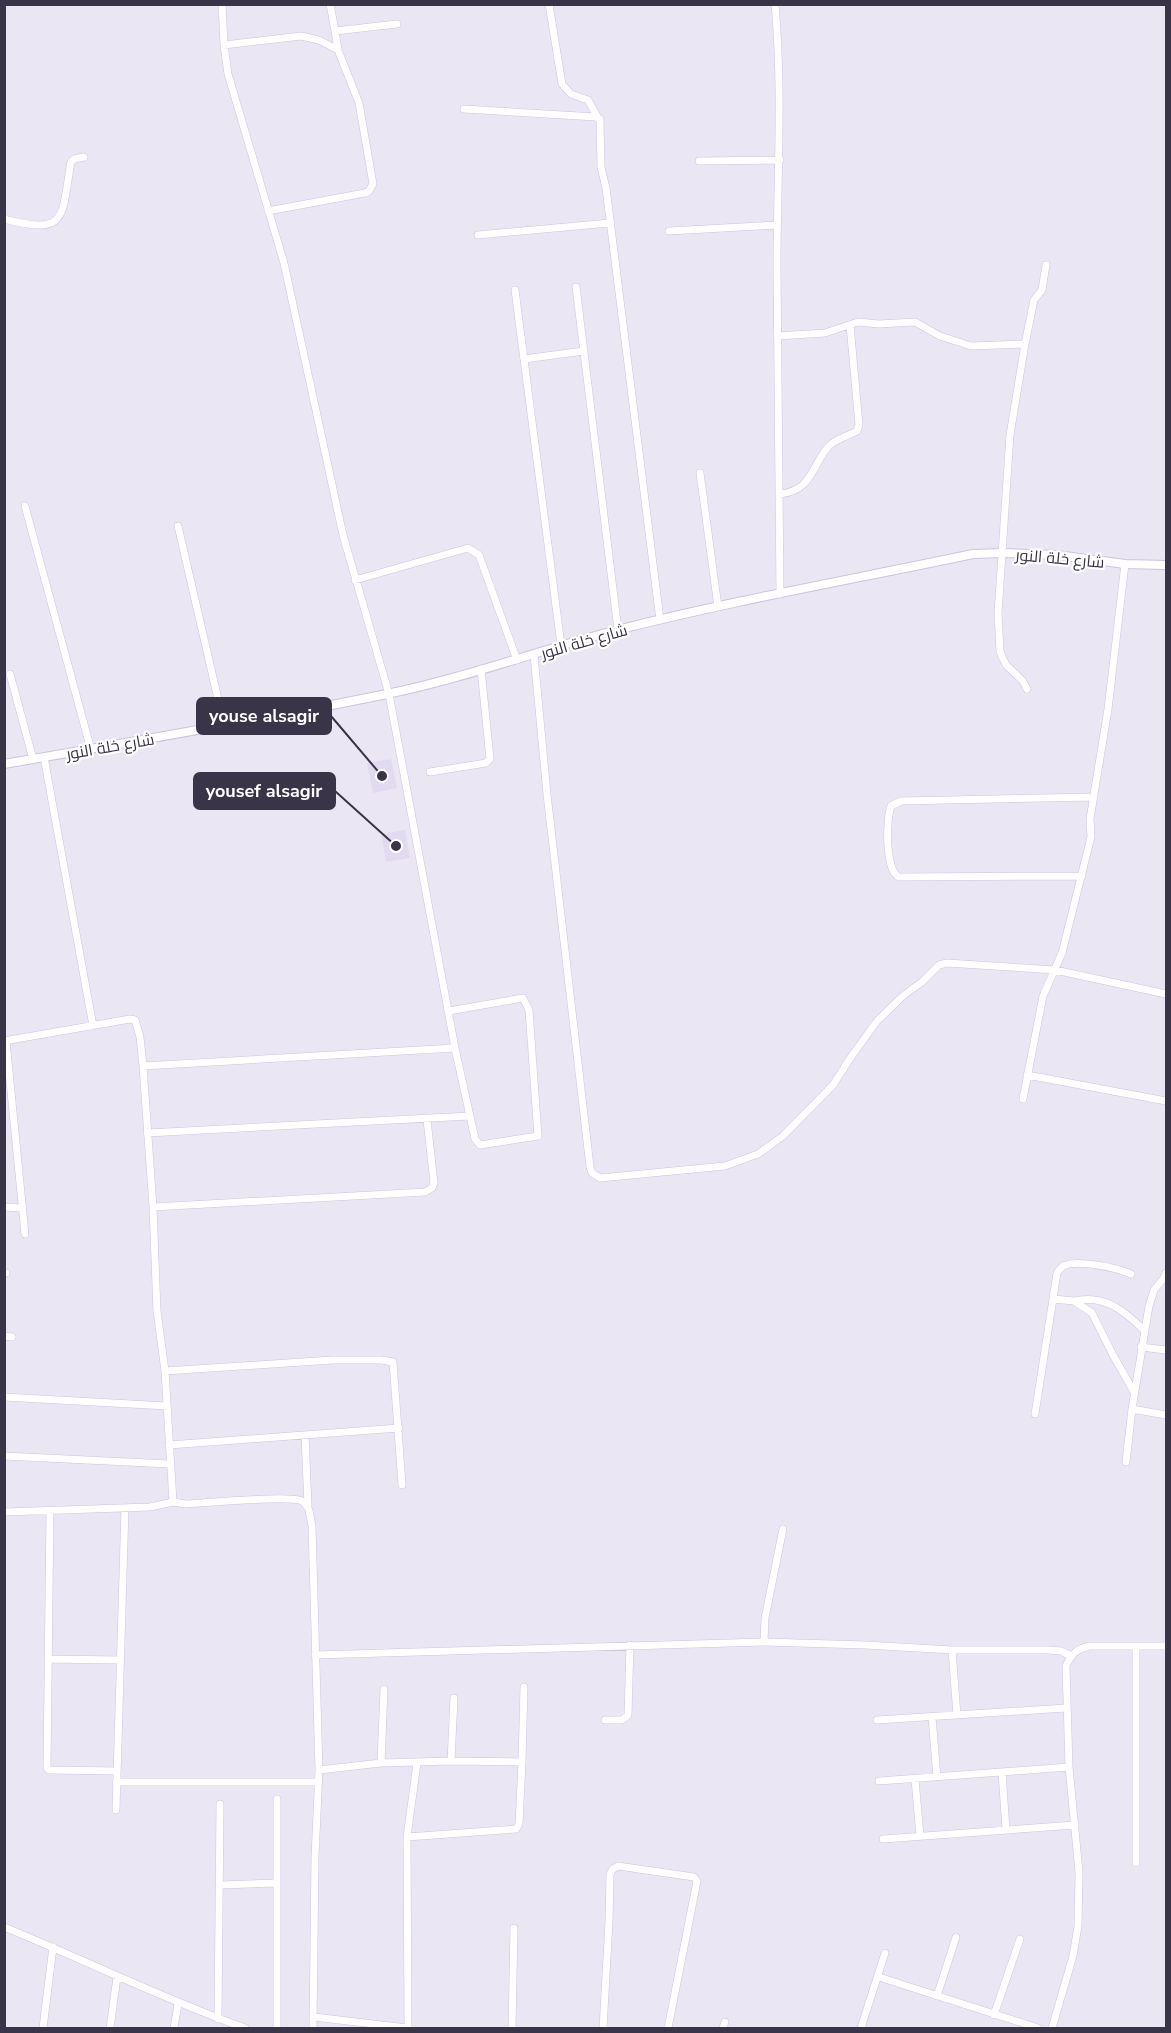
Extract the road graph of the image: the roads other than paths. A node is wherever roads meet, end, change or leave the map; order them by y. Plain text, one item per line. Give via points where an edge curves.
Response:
1 (222, 4) edge
2 (330, 4) edge
3 (549, 4) edge
4 (775, 4) edge
5 (397, 24) dead end
6 (335, 31) junction
7 (224, 45) junction
8 (338, 51) junction
9 (464, 109) dead end
10 (598, 118) junction
11 (84, 157) dead end
12 (780, 160) junction
13 (699, 161) dead end
14 (268, 211) junction
15 (4, 219) edge
16 (610, 223) junction
17 (777, 225) junction
18 (669, 231) dead end
19 (478, 235) dead end
20 (1046, 265) dead end
21 (576, 287) dead end
22 (515, 290) dead end
23 (850, 325) junction
24 (777, 336) junction
25 (1025, 344) junction
26 (584, 351) junction
27 (524, 358) junction
28 (700, 473) dead end
29 (780, 494) junction
30 (25, 506) dead end
31 (178, 526) dead end
32 (1003, 553) junction
33 (1125, 564) junction
34 (1167, 566) edge
35 (355, 580) junction
36 (780, 594) junction
37 (718, 607) junction
38 (660, 620) junction
39 (618, 630) junction
40 (561, 645) junction
41 (534, 655) junction
42 (517, 660) junction
43 (481, 669) junction
44 (10, 674) dead end
45 (1026, 689) dead end
46 (389, 694) junction
47 (224, 725) junction
48 (91, 750) junction
49 (44, 757) junction
50 (33, 759) junction
51 (4, 764) edge
52 (430, 772) dead end
53 (1093, 797) junction
54 (1082, 876) junction
55 (1056, 970) junction
56 (1167, 994) edge
57 (449, 1011) junction
58 (93, 1026) junction
59 (5, 1041) edge
60 (455, 1048) junction
61 (143, 1066) junction
62 (1027, 1075) junction
63 (1023, 1098) dead end
64 (1167, 1101) edge
65 (469, 1116) junction
66 (427, 1120) junction
67 (147, 1133) junction
68 (4, 1207) edge
69 (153, 1207) junction
70 (22, 1208) junction
71 (25, 1234) dead end
72 (1131, 1274) dead end
73 (1166, 1277) edge
74 (1053, 1299) junction
75 (1074, 1301) junction
76 (1144, 1330) junction
77 (1142, 1347) junction
78 (1167, 1350) edge
79 (165, 1371) junction
80 (1134, 1392) junction
81 (4, 1397) edge
82 (167, 1406) junction
83 (1132, 1409) junction
84 (1035, 1414) dead end
85 (1167, 1415) edge
86 (399, 1428) junction
87 (305, 1435) junction
88 (169, 1445) junction
89 (4, 1456) edge
90 (1126, 1462) dead end
91 (169, 1464) junction
92 (402, 1485) dead end
93 (173, 1502) junction
94 (308, 1506) junction
95 (125, 1508) junction
96 (50, 1510) junction
97 (4, 1512) edge
98 (783, 1529) dead end
99 (764, 1641) junction
100 (630, 1645) junction
101 (1167, 1646) edge
102 (1136, 1647) junction
103 (952, 1650) junction
104 (315, 1655) junction
105 (1071, 1656) junction
106 (48, 1659) junction
107 (119, 1660) junction
108 (524, 1687) dead end
109 (384, 1689) dead end
110 (454, 1698) dead end
111 (1066, 1708) junction
112 (957, 1715) junction
113 (932, 1717) junction
114 (605, 1720) dead end
115 (877, 1720) dead end
116 (451, 1761) junction
117 (522, 1762) junction
118 (381, 1763) junction
119 (417, 1763) junction
120 (1069, 1767) junction
121 (319, 1770) junction
122 (117, 1771) junction
123 (1002, 1772) junction
124 (937, 1777) junction
125 (915, 1779) junction
126 (879, 1781) dead end
127 (116, 1782) junction
128 (317, 1782) junction
129 (278, 1799) dead end
130 (220, 1804) dead end
131 (116, 1810) dead end
132 (1075, 1825) junction
133 (1006, 1830) junction
134 (920, 1836) junction
135 (407, 1837) junction
136 (883, 1839) dead end
137 (1136, 1863) dead end
138 (277, 1883) junction
139 (221, 1885) junction
140 (4, 1927) edge
141 (514, 1928) dead end
142 (956, 1937) dead end
143 (1020, 1939) dead end
144 (53, 1947) junction
145 (885, 1953) dead end
146 (117, 1977) junction
147 (879, 1977) junction
148 (937, 1996) junction
149 (178, 2004) junction
150 (994, 2014) junction
151 (314, 2017) junction
152 (218, 2019) junction
153 (43, 2028) edge
154 (110, 2028) edge
155 (174, 2028) edge
156 (244, 2028) edge
157 (277, 2028) edge
158 (313, 2028) edge
159 (407, 2028) edge
160 (512, 2028) edge
161 (603, 2028) edge
162 (668, 2028) edge
163 (861, 2028) edge
164 (1038, 2028) edge
165 (1052, 2028) edge

1 - 7 street
2 - 6 street
3 - 10 street via 562,84 571,94 588,100
4 - 12 street
5 - 6 street
6 - 8 street
7 - 8 street via 300,36 319,40
7 - 14 street
8 - 14 street via 359,103 372,188 365,193
9 - 10 street
10 - 16 street
11 - 15 street via 71,162 61,214 54,223 42,226
12 - 13 street
12 - 17 street
14 - 35 street via 286,273
16 - 19 street
16 - 38 street
17 - 18 street
17 - 24 street
20 - 25 street
21 - 26 street
22 - 27 street
23 - 24 street via 825,333
23 - 25 street via 915,321 945,339 970,346
23 - 29 street via 859,425 856,431 829,445 803,487
24 - 29 street
25 - 32 street via 1010,435
26 - 27 street
26 - 39 street
27 - 40 street
28 - 37 street
29 - 36 street
30 - 48 street
31 - 47 street
32 - 33 street, شارع خلة النور
32 - 36 street, شارع خلة النور via 973,554
32 - 45 street via 998,614 1000,652
33 - 34 street, شارع خلة النور
33 - 53 street
35 - 42 street via 468,548 474,550
35 - 46 street
36 - 37 street, شارع خلة النور
37 - 38 street, شارع خلة النور
38 - 39 street, شارع خلة النور
39 - 40 street, شارع خلة النور
40 - 41 street, شارع خلة النور
41 - 42 street, شارع خلة النور
41 - 55 street via 590,1167 600,1178 725,1166 758,1154 812,1107 833,1085 877,1021 939,965
42 - 43 street, شارع خلة النور
43 - 46 street, شارع خلة النور
43 - 52 street via 490,759 486,763
44 - 50 street
46 - 47 street, شارع خلة النور
46 - 57 street
47 - 48 street, شارع خلة النور
48 - 49 street, شارع خلة النور
49 - 50 street, شارع خلة النور
49 - 58 street
50 - 51 street, شارع خلة النور
53 - 54 street
53 - 54 street via 901,801 891,806 888,813 891,869 899,877
54 - 55 street
55 - 56 street
55 - 62 street via 1043,996
57 - 60 street
57 - 65 street via 523,998 529,1010 538,1136 480,1145
58 - 59 street
58 - 61 street via 135,1020
59 - 70 street
60 - 61 street
60 - 65 street
61 - 67 street
62 - 63 street
62 - 64 street
65 - 66 street
66 - 67 street
66 - 69 street via 434,1183 425,1192
67 - 69 street
68 - 70 street
69 - 79 street via 156,1301
70 - 71 street
72 - 74 street via 1085,1264 1063,1266 1057,1273
73 - 76 street via 1154,1290
74 - 75 street
74 - 84 street
75 - 76 street via 1105,1302 1122,1310
75 - 80 street via 1092,1313
76 - 77 street
77 - 78 street
77 - 80 street
79 - 82 street
79 - 86 street via 332,1360 393,1362
80 - 83 street
81 - 82 street
82 - 88 street
83 - 85 street
83 - 90 street
86 - 87 street
86 - 92 street
87 - 88 street
87 - 94 street
88 - 91 street
89 - 91 street
91 - 93 street
93 - 94 street via 277,1499 300,1500
93 - 95 street
94 - 104 street via 312,1526
95 - 96 street
95 - 107 street
96 - 97 street
96 - 106 street
98 - 99 street
99 - 100 street
99 - 103 street
100 - 104 street
100 - 114 street via 628,1714 621,1720
101 - 102 street
102 - 105 street via 1089,1646
102 - 137 street
103 - 105 street via 1048,1650
103 - 112 street
104 - 121 street
105 - 111 street via 1066,1666
106 - 107 street
106 - 122 street via 47,1768
107 - 122 street
108 - 117 street
109 - 118 street
110 - 116 street
111 - 112 street
111 - 120 street
112 - 113 street
113 - 115 street
113 - 124 street
116 - 117 street
116 - 119 street
117 - 135 street via 516,1829
118 - 119 street
118 - 121 street
119 - 135 street
120 - 123 street
120 - 132 street
121 - 128 street
122 - 127 street
123 - 124 street
123 - 133 street
124 - 125 street
125 - 126 street
125 - 134 street
127 - 128 street
127 - 131 street
128 - 151 street
129 - 138 street
130 - 139 street
132 - 133 street
132 - 165 street via 1078,1926
133 - 134 street
134 - 136 street
135 - 159 street
138 - 139 street
138 - 157 street
139 - 152 street
140 - 144 street
141 - 160 street
142 - 148 street
143 - 150 street
144 - 146 street
144 - 153 street
145 - 147 street
146 - 149 street
146 - 154 street
147 - 148 street
147 - 163 street
148 - 150 street
149 - 152 street
149 - 155 street
150 - 164 street
151 - 158 street
151 - 159 street
152 - 156 street
161 - 162 street via 610,1874 618,1866 694,1877 697,1881

